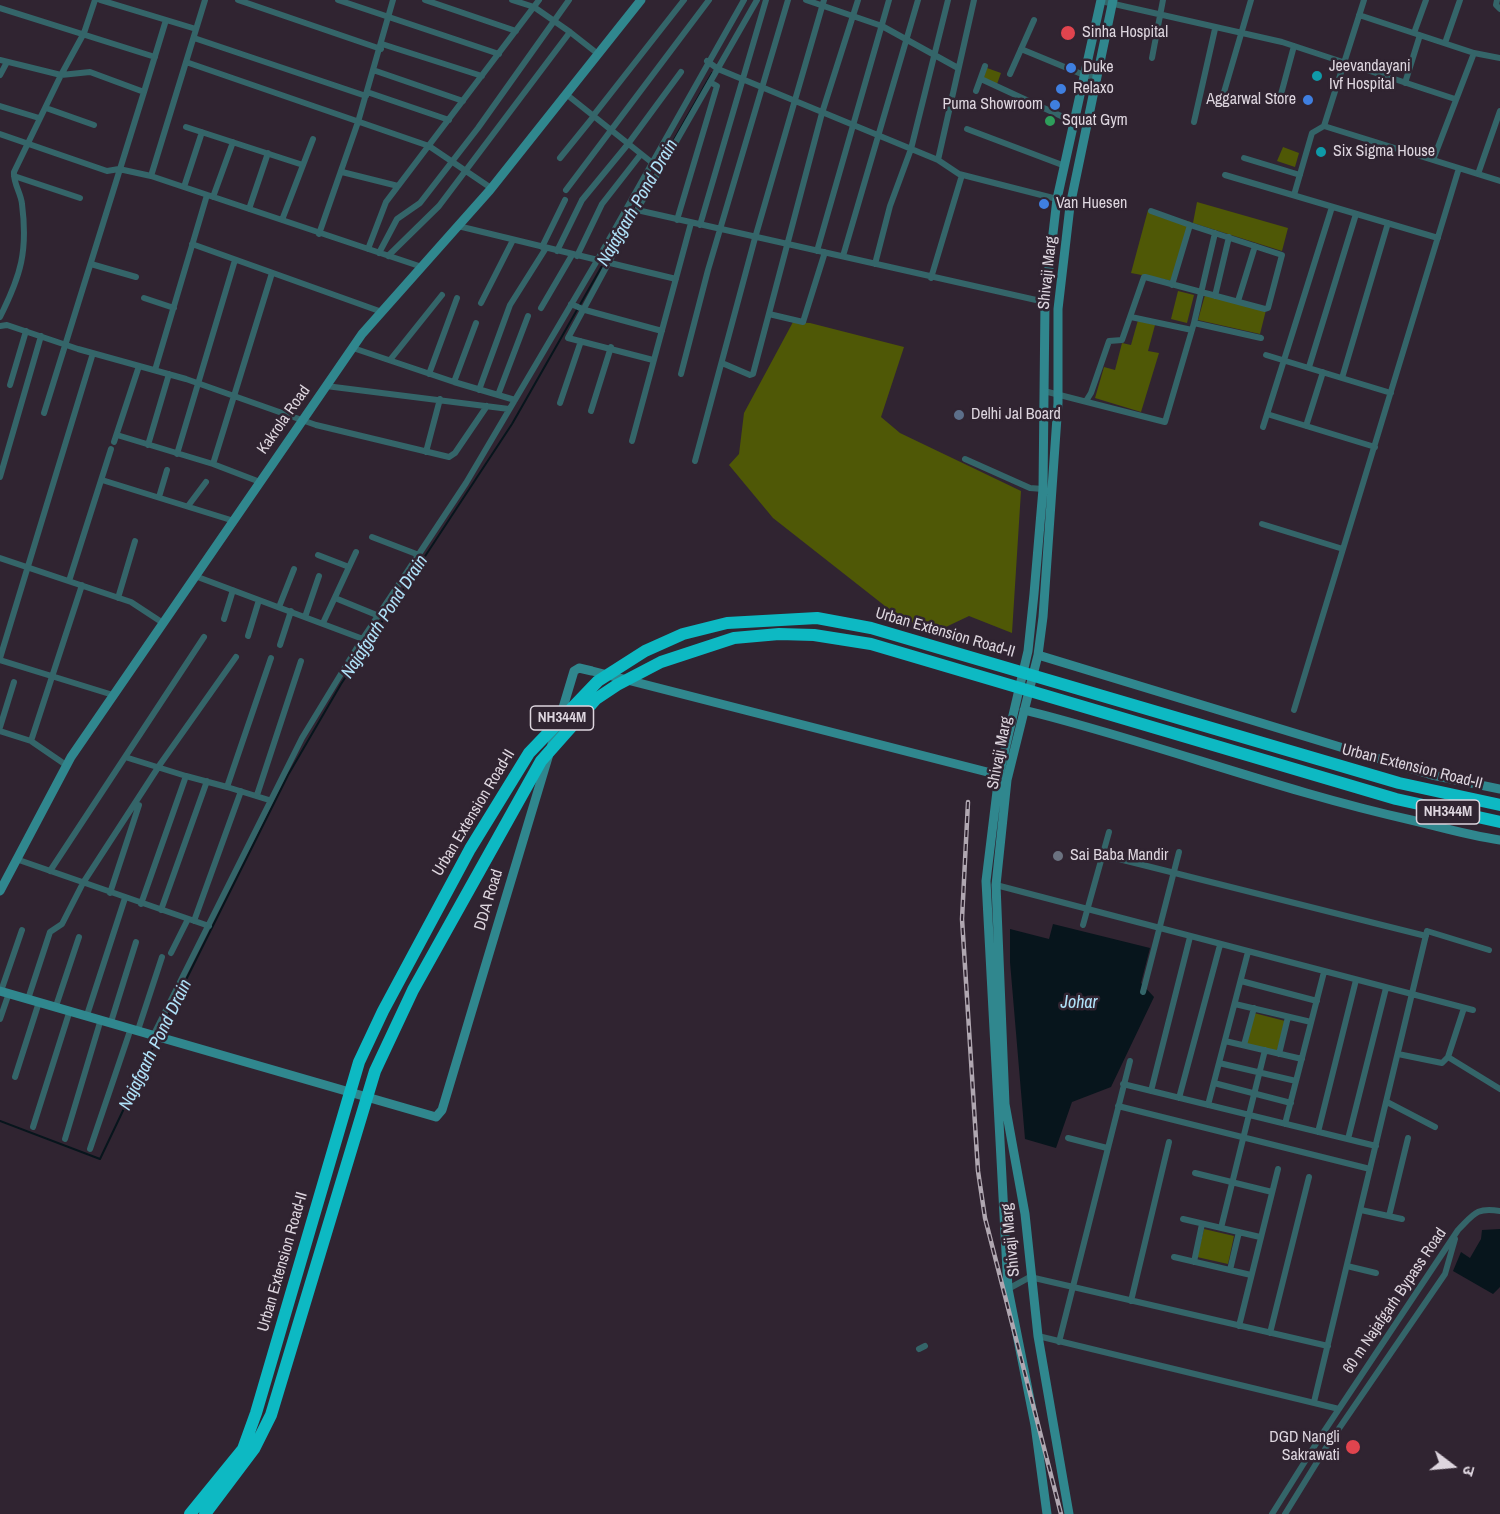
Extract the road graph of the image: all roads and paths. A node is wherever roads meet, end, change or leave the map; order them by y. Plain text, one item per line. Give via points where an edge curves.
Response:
1 (95, 0) edge
2 (100, 0) edge
3 (205, 0) edge
4 (238, 0) edge
5 (338, 0) edge
6 (393, 0) edge
7 (425, 0) edge
8 (512, 0) edge
9 (539, 0) edge
10 (569, 0) edge
11 (641, 0) edge
12 (684, 0) edge
13 (709, 0) edge
14 (744, 0) edge
15 (757, 0) edge
16 (766, 0) edge
17 (788, 0) edge
18 (806, 0) edge
19 (858, 0) edge
20 (890, 0) edge
21 (918, 0) edge
22 (948, 0) edge
23 (974, 0) edge
24 (1163, 0) edge
25 (1251, 0) edge
26 (1364, 0) edge
27 (1426, 0) edge
28 (1460, 0) edge
29 (1497, 0) edge
30 (1101, 1) edge
31 (823, 3) edge
32 (1113, 3) edge
33 (534, 7) junction
34 (0, 8) edge
35 (1500, 9) edge
36 (1359, 15) junction
37 (1160, 16) junction
38 (388, 17) junction
39 (854, 17) junction
40 (165, 20) junction
41 (1034, 20) dead end
42 (554, 21) junction
43 (882, 26) junction
44 (196, 29) junction
45 (1215, 29) junction
46 (516, 31) junction
47 (570, 32) junction
48 (84, 33) junction
49 (1239, 34) junction
50 (1417, 34) junction
51 (194, 38) junction
52 (906, 39) junction
53 (1445, 43) junction
54 (382, 46) junction
55 (1294, 46) junction
56 (1021, 49) junction
57 (1474, 52) junction
58 (499, 54) junction
59 (598, 54) junction
60 (935, 56) junction
61 (155, 57) junction
62 (1152, 58) dead end
63 (1500, 58) edge
64 (3, 61) edge
65 (186, 62) junction
66 (1345, 64) junction
67 (713, 65) junction
68 (986, 66) dead end
69 (958, 68) junction
70 (373, 70) junction
71 (681, 72) dead end
72 (1010, 74) dead end
73 (0, 75) edge
74 (61, 75) junction
75 (1084, 75) junction
76 (482, 76) junction
77 (1097, 78) junction
78 (741, 79) junction
79 (981, 79) junction
80 (710, 82) junction
81 (1405, 83) junction
82 (762, 87) junction
83 (976, 91) dead end
84 (144, 92) junction
85 (366, 94) junction
86 (566, 94) junction
87 (1280, 98) dead end
88 (1222, 99) dead end
89 (1455, 99) junction
90 (464, 101) junction
91 (795, 101) junction
92 (0, 106) edge
93 (46, 108) junction
94 (1500, 111) edge
95 (822, 113) junction
96 (594, 116) junction
97 (39, 118) junction
98 (449, 120) junction
99 (358, 122) junction
100 (1074, 122) junction
101 (1194, 122) dead end
102 (94, 125) dead end
103 (853, 126) junction
104 (1324, 126) junction
105 (186, 127) dead end
106 (967, 129) dead end
107 (612, 131) junction
108 (202, 132) junction
109 (0, 134) edge
110 (879, 136) junction
111 (313, 139) dead end
112 (233, 142) junction
113 (29, 143) junction
114 (628, 144) junction
115 (429, 146) junction
116 (911, 149) junction
117 (268, 153) junction
118 (641, 154) junction
119 (560, 158) dead end
120 (1244, 158) dead end
121 (938, 160) junction
122 (1433, 160) junction
123 (452, 161) junction
124 (303, 165) junction
125 (656, 166) junction
126 (1065, 166) junction
127 (1459, 168) junction
128 (119, 170) junction
129 (465, 171) junction
130 (342, 172) junction
131 (1478, 174) junction
132 (962, 175) junction
133 (1225, 175) dead end
134 (1300, 175) junction
135 (14, 176) junction
136 (151, 176) junction
137 (1500, 181) edge
138 (398, 186) junction
139 (184, 187) junction
140 (491, 188) junction
141 (566, 190) dead end
142 (1294, 195) junction
143 (210, 196) junction
144 (80, 198) dead end
145 (1058, 199) junction
146 (565, 200) dead end
147 (1332, 207) junction
148 (249, 209) junction
149 (637, 210) junction
150 (1151, 211) dead end
151 (1356, 214) junction
152 (282, 220) junction
153 (677, 220) junction
154 (691, 223) junction
155 (1388, 224) junction
156 (700, 225) junction
157 (1190, 225) junction
158 (458, 226) junction
159 (721, 230) junction
160 (1215, 233) junction
161 (320, 234) junction
162 (1229, 237) junction
163 (755, 238) junction
164 (1438, 238) junction
165 (513, 240) junction
166 (192, 244) junction
167 (788, 245) junction
168 (1255, 246) junction
169 (544, 248) junction
170 (368, 249) junction
171 (817, 250) junction
172 (557, 251) junction
173 (825, 252) junction
174 (379, 253) junction
175 (574, 255) junction
176 (388, 256) junction
177 (843, 256) junction
178 (235, 260) junction
179 (603, 260) junction
180 (91, 264) junction
181 (875, 264) junction
182 (422, 267) junction
183 (272, 273) junction
184 (136, 277) dead end
185 (676, 279) junction
186 (931, 279) junction
187 (1172, 285) junction
188 (1202, 292) junction
189 (442, 295) dead end
190 (1215, 296) junction
191 (144, 298) dead end
192 (457, 298) dead end
193 (1238, 301) junction
194 (481, 303) dead end
195 (1045, 303) junction
196 (578, 307) junction
197 (174, 308) junction
198 (541, 308) dead end
199 (382, 312) junction
200 (769, 314) junction
201 (528, 316) dead end
202 (0, 317) edge
203 (1131, 317) junction
204 (476, 323) dead end
205 (1194, 323) junction
206 (0, 326) edge
207 (1192, 330) junction
208 (26, 331) junction
209 (662, 331) junction
210 (40, 336) junction
211 (1261, 338) dead end
212 (581, 341) junction
213 (67, 345) junction
214 (353, 348) junction
215 (611, 348) junction
216 (93, 353) junction
217 (1266, 355) dead end
218 (390, 360) junction
219 (653, 360) junction
220 (1284, 360) junction
221 (722, 363) junction
222 (139, 366) junction
223 (1309, 367) junction
224 (155, 370) junction
225 (1323, 372) junction
226 (169, 374) junction
227 (429, 374) junction
228 (681, 374) dead end
229 (1342, 378) junction
230 (196, 382) junction
231 (454, 382) junction
232 (10, 385) dead end
233 (326, 386) junction
234 (479, 390) junction
235 (1044, 391) junction
236 (1391, 393) junction
237 (1059, 394) junction
238 (234, 395) junction
239 (498, 395) junction
240 (440, 399) junction
241 (515, 400) junction
242 (1086, 401) junction
243 (560, 403) dead end
244 (487, 406) junction
245 (509, 409) junction
246 (591, 411) dead end
247 (44, 413) dead end
248 (1268, 414) junction
249 (303, 420) junction
250 (1306, 426) junction
251 (1263, 427) dead end
252 (117, 435) junction
253 (632, 441) dead end
254 (148, 445) junction
255 (1375, 447) junction
256 (426, 452) junction
257 (177, 454) junction
258 (965, 459) dead end
259 (695, 461) dead end
260 (213, 464) junction
261 (167, 470) dead end
262 (0, 477) edge
263 (102, 480) junction
264 (206, 482) dead end
265 (260, 482) junction
266 (1043, 489) junction
267 (159, 497) junction
268 (188, 506) junction
269 (234, 520) junction
270 (1262, 524) dead end
271 (372, 537) dead end
272 (135, 541) dead end
273 (1343, 549) junction
274 (356, 552) dead end
275 (318, 555) dead end
276 (419, 555) junction
277 (0, 558) edge
278 (26, 567) junction
279 (349, 567) junction
280 (294, 569) dead end
281 (195, 576) junction
282 (319, 576) dead end
283 (69, 581) junction
284 (82, 585) junction
285 (233, 590) junction
286 (118, 598) junction
287 (335, 598) junction
288 (259, 600) junction
289 (279, 607) junction
290 (291, 611) junction
291 (379, 616) junction
292 (305, 617) junction
293 (224, 619) dead end
294 (163, 623) junction
295 (323, 623) junction
296 (248, 636) dead end
297 (204, 637) dead end
298 (363, 639) junction
299 (280, 645) dead end
300 (1038, 655) junction
301 (236, 657) dead end
302 (271, 658) dead end
303 (0, 659) edge
304 (301, 661) dead end
305 (54, 676) junction
306 (14, 682) dead end
307 (113, 695) junction
308 (1024, 710) junction
309 (1294, 710) dead end
310 (0, 730) edge
311 (31, 741) junction
312 (125, 757) junction
313 (66, 765) junction
314 (158, 768) junction
315 (998, 774) junction
316 (186, 776) junction
317 (207, 781) junction
318 (227, 787) junction
319 (1500, 789) edge
320 (241, 791) junction
321 (143, 793) junction
322 (257, 795) junction
323 (269, 800) junction
324 (1500, 805) edge
325 (1500, 822) edge
326 (1109, 832) dead end
327 (1500, 840) edge
328 (1179, 852) dead end
329 (1103, 855) junction
330 (15, 858) junction
331 (50, 871) junction
332 (1174, 873) junction
333 (3, 875) edge
334 (83, 884) junction
335 (996, 885) junction
336 (0, 891) edge
337 (110, 893) junction
338 (125, 898) junction
339 (141, 904) junction
340 (161, 910) junction
341 (1087, 910) junction
342 (191, 920) junction
343 (1083, 925) dead end
344 (209, 927) junction
345 (1159, 929) junction
346 (22, 930) dead end
347 (1426, 936) junction
348 (79, 937) dead end
349 (1190, 937) junction
350 (136, 942) dead end
351 (1220, 945) junction
352 (1489, 950) dead end
353 (1248, 952) junction
354 (171, 953) dead end
355 (162, 957) dead end
356 (1324, 972) junction
357 (1356, 980) junction
358 (1241, 981) junction
359 (1386, 988) junction
360 (3, 992) edge
361 (1143, 992) dead end
362 (1412, 994) junction
363 (28, 999) junction
364 (1317, 1001) junction
365 (39, 1002) junction
366 (1235, 1004) junction
367 (56, 1006) junction
368 (1254, 1008) junction
369 (1464, 1008) junction
370 (70, 1010) junction
371 (1473, 1010) dead end
372 (87, 1016) junction
373 (1288, 1017) junction
374 (0, 1019) edge
375 (100, 1019) junction
376 (111, 1022) junction
377 (1311, 1022) junction
378 (134, 1029) junction
379 (158, 1036) junction
380 (1225, 1041) junction
381 (1244, 1045) junction
382 (1264, 1050) junction
383 (1279, 1054) junction
384 (1398, 1054) junction
385 (1448, 1057) junction
386 (1302, 1059) junction
387 (1130, 1060) dead end
388 (1219, 1063) junction
389 (1259, 1072) junction
390 (15, 1077) dead end
391 (1296, 1081) junction
392 (1214, 1083) junction
393 (1124, 1084) junction
394 (1500, 1089) edge
395 (1151, 1091) junction
396 (1254, 1094) junction
397 (1179, 1098) junction
398 (1387, 1102) junction
399 (1291, 1103) junction
400 (1208, 1105) junction
401 (1118, 1106) junction
402 (1249, 1115) junction
403 (1285, 1124) junction
404 (1435, 1126) dead end
405 (33, 1127) dead end
406 (1318, 1131) junction
407 (1243, 1137) junction
408 (1068, 1138) dead end
409 (1408, 1138) dead end
410 (64, 1139) dead end
411 (1348, 1139) junction
412 (1169, 1142) dead end
413 (1376, 1146) junction
414 (1107, 1148) junction
415 (90, 1149) dead end
416 (1278, 1169) dead end
417 (1370, 1169) junction
418 (1194, 1173) dead end
419 (1309, 1177) dead end
420 (1233, 1182) junction
421 (1272, 1192) junction
422 (1360, 1210) junction
423 (1500, 1211) edge
424 (1389, 1216) junction
425 (1183, 1219) dead end
426 (1402, 1219) dead end
427 (1202, 1224) junction
428 (1221, 1228) junction
429 (1458, 1230) junction
430 (1239, 1232) junction
431 (1260, 1237) junction
432 (1174, 1257) dead end
433 (1194, 1262) junction
434 (1347, 1266) junction
435 (1230, 1270) junction
436 (1376, 1273) dead end
437 (1251, 1275) junction
438 (1030, 1277) junction
439 (1072, 1288) junction
440 (1008, 1289) junction
441 (1131, 1301) junction
442 (1239, 1326) junction
443 (1270, 1333) junction
444 (1038, 1336) junction
445 (1059, 1342) junction
446 (1328, 1346) junction
447 (1314, 1402) junction
448 (1339, 1409) junction
449 (190, 1514) edge
450 (205, 1514) edge
451 (1047, 1514) edge
452 (1069, 1514) edge
453 (1272, 1514) edge
454 (1285, 1514) edge

1 - 48 street
2 - 40 street
3 - 44 street
4 - 54 street
5 - 38 street
6 - 38 street
7 - 46 street
8 - 33 street
9 - 33 street
10 - 42 street
11 - 59 street, Kakrola Road
12 - 96 street
13 - 107 street
14 - 67 street
15 - 67 street
16 - 78 street
17 - 82 street
18 - 31 street
19 - 39 street
20 - 43 street
21 - 52 street
22 - 60 street
23 - 69 street
24 - 37 street
25 - 49 street
26 - 36 street
27 - 50 street
28 - 53 street
29 - 35 street
30 - 32 street
30 - 75 street, Shivaji Marg
31 - 39 street
31 - 91 street
32 - 37 street
32 - 77 street, Shivaji Marg
33 - 42 street
33 - 46 street
34 - 48 street
36 - 50 street
36 - 66 street
37 - 45 street
37 - 62 street
38 - 54 street
38 - 58 street
39 - 43 street
39 - 95 street
40 - 44 street
40 - 61 street
41 - 56 street
42 - 47 street
42 - 123 street
43 - 52 street
43 - 103 street
44 - 51 street
45 - 49 street
45 - 101 street
46 - 58 street
47 - 59 street
47 - 129 street
48 - 61 street
48 - 74 street
49 - 55 street
49 - 88 street
50 - 53 street
50 - 81 street
51 - 65 street
51 - 85 street
52 - 60 street
52 - 110 street
53 - 57 street
54 - 70 street
54 - 76 street
55 - 66 street
55 - 87 street
56 - 72 street
56 - 75 street
57 - 63 street
57 - 89 street
58 - 76 street
59 - 86 street, Kakrola Road
60 - 69 street
60 - 116 street
61 - 84 street
64 - 73 street
64 - 74 street
65 - 99 street
65 - 136 street
66 - 81 street
66 - 104 street
67 - 78 street
67 - 80 street
67 - 125 street
68 - 79 street
69 - 121 street
70 - 85 street
70 - 90 street
71 - 114 street
74 - 84 street via 90,72
74 - 93 street
75 - 77 street
75 - 100 street, Shivaji Marg
76 - 90 street
77 - 237 street, Shivaji Marg via 1070,206 1058,309
78 - 82 street
78 - 156 street
79 - 83 street
79 - 100 street
80 - 125 street
80 - 153 street via 717,86
81 - 89 street
82 - 91 street
82 - 159 street
84 - 128 street
85 - 98 street
85 - 99 street
86 - 96 street
86 - 140 street, Kakrola Road
89 - 122 street
90 - 98 street
91 - 95 street
91 - 163 street
92 - 97 street
93 - 97 street
93 - 102 street
94 - 131 street
95 - 103 street
95 - 167 street
96 - 107 street
96 - 119 street
97 - 113 street
98 - 115 street
99 - 115 street
99 - 130 street
100 - 126 street, Shivaji Marg
103 - 110 street
103 - 171 street
104 - 122 street
104 - 134 street via 1312,133
105 - 108 street
106 - 126 street
107 - 114 street
107 - 141 street
108 - 112 street
108 - 139 street
109 - 113 street
110 - 116 street
110 - 177 street
111 - 124 street
112 - 117 street
112 - 143 street
113 - 128 street via 106,171
113 - 135 street
114 - 118 street
114 - 172 street via 582,200
115 - 123 street
115 - 138 street
116 - 121 street
116 - 181 street via 890,206
117 - 124 street
117 - 148 street
118 - 125 street
118 - 175 street via 602,204
120 - 134 street
121 - 132 street
122 - 127 street
123 - 129 street
123 - 174 street via 420,203 398,217
124 - 152 street
125 - 149 street
125 - 179 street
126 - 145 street, Shivaji Marg
127 - 131 street
127 - 164 street
128 - 136 street
128 - 180 street
129 - 140 street
129 - 176 street via 439,206
130 - 138 street
130 - 161 street
131 - 137 street
132 - 145 street
132 - 186 street
133 - 142 street
134 - 142 street
135 - 144 street
135 - 202 street via 26,235 24,259
136 - 139 street
138 - 170 street via 386,202
139 - 143 street
140 - 158 street, Kakrola Road
142 - 147 street
143 - 148 street
143 - 166 street
145 - 195 street, Shivaji Marg
146 - 169 street
147 - 151 street
147 - 220 street
148 - 152 street
149 - 153 street
149 - 179 street
150 - 157 street
151 - 155 street
151 - 223 street
152 - 161 street
153 - 154 street
154 - 156 street
154 - 185 street
155 - 164 street
155 - 229 street
156 - 159 street
157 - 160 street
157 - 187 street
158 - 165 street
158 - 182 street, Kakrola Road
159 - 163 street
159 - 228 street
160 - 162 street
160 - 188 street
161 - 170 street
162 - 168 street
162 - 190 street
163 - 167 street
163 - 221 street
164 - 236 street
165 - 169 street
165 - 194 street
166 - 178 street
166 - 197 street
167 - 171 street
167 - 200 street
168 - 193 street
168 - 193 street via 1282,255 1269,307
169 - 172 street
169 - 234 street via 510,305
170 - 174 street
171 - 173 street
172 - 175 street
173 - 177 street
173 - 200 street via 803,322
174 - 176 street
175 - 179 street
175 - 198 street
176 - 182 street
177 - 181 street
178 - 183 street
178 - 230 street
179 - 185 street
179 - 196 street
179 - 196 street
180 - 184 street
180 - 213 street
181 - 186 street
182 - 199 street, Kakrola Road
183 - 199 street
183 - 238 street
185 - 209 street
186 - 195 street
187 - 188 street
187 - 203 street via 1144,277
188 - 190 street
188 - 205 street
189 - 218 street
190 - 193 street
191 - 197 street
192 - 227 street
195 - 235 street, Shivaji Marg
196 - 209 street
196 - 212 street via 568,337
196 - 241 street
197 - 224 street
199 - 214 street, Kakrola Road
200 - 221 street via 752,375
201 - 239 street
203 - 207 street
203 - 242 street via 1122,340 1109,341
204 - 231 street
205 - 207 street
205 - 211 street
206 - 208 street
207 - 242 street via 1165,422
208 - 210 street
208 - 232 street
209 - 219 street
210 - 213 street
210 - 262 street
212 - 215 street
212 - 243 street
213 - 216 street
213 - 247 street
214 - 218 street
214 - 233 street, Kakrola Road
215 - 219 street
215 - 246 street
216 - 222 street
216 - 278 street
217 - 220 street
218 - 227 street
219 - 253 street
220 - 223 street
220 - 248 street
221 - 259 street
222 - 224 street
222 - 252 street
223 - 225 street
224 - 226 street
225 - 229 street
225 - 250 street
226 - 230 street
226 - 254 street
227 - 231 street
229 - 236 street
230 - 238 street
230 - 257 street
231 - 234 street
233 - 240 street
233 - 249 street, Kakrola Road
234 - 239 street
235 - 237 street
235 - 266 street, Shivaji Marg
236 - 255 street
237 - 242 street
237 - 300 street, Shivaji Marg
238 - 249 street
238 - 260 street
239 - 241 street
240 - 244 street
240 - 256 street
241 - 245 street
244 - 245 street
244 - 256 street via 452,456
245 - 276 street
248 - 250 street
248 - 251 street
249 - 256 street
249 - 265 street, Kakrola Road
250 - 255 street
252 - 254 street
252 - 263 street
254 - 257 street
255 - 273 street
257 - 260 street
258 - 266 street via 1030,488
260 - 265 street
261 - 267 street
263 - 267 street
263 - 283 street
264 - 268 street
265 - 269 street, Kakrola Road
266 - 315 street, Shivaji Marg via 1028,651
267 - 268 street
268 - 269 street
269 - 281 street, Kakrola Road
270 - 273 street
271 - 276 street
272 - 286 street
273 - 309 street
274 - 279 street
275 - 279 street
276 - 291 street
277 - 278 street
278 - 283 street
278 - 303 street
279 - 287 street
280 - 289 street
281 - 285 street
281 - 294 street, Kakrola Road
282 - 292 street
283 - 284 street
284 - 286 street
284 - 305 street
285 - 288 street
285 - 293 street
286 - 294 street via 132,602
287 - 291 street
287 - 295 street
288 - 289 street
288 - 296 street
289 - 290 street
290 - 292 street
290 - 299 street
291 - 298 street
292 - 295 street
294 - 307 street, Kakrola Road
295 - 298 street
297 - 312 street
298 - 323 street
300 - 308 street, Shivaji Marg
300 - 319 street via 1432,776
301 - 314 street
302 - 318 street
303 - 305 street
304 - 322 street
305 - 307 street
305 - 311 street
306 - 310 street
307 - 313 street, Kakrola Road
308 - 327 street via 1105,729 1375,812
308 - 335 street, Shivaji Marg via 1007,780
310 - 311 street
311 - 313 street
312 - 314 street
312 - 331 street
313 - 330 street, Kakrola Road
314 - 316 street
314 - 321 street
315 - 379 street, DDA Road via 579,668 571,676 440,1116
315 - 440 street, Shivaji Marg via 986,880
316 - 317 street
316 - 339 street
317 - 318 street
317 - 340 street
318 - 320 street
320 - 322 street
320 - 342 street
321 - 334 street
321 - 337 street
322 - 323 street
323 - 344 street
324 - 449 highway, Urban Extension Road-II / NH344M via 1399,783 871,628 817,618 727,623 683,634 645,651 598,681 529,753 470,849 383,1011 359,1062 243,1449
325 - 450 highway, Urban Extension Road-II / NH344M via 1396,800 871,644 814,635 734,638 661,662 617,684 596,699 542,761 413,990 375,1071 271,1415 254,1449
326 - 329 street
328 - 332 street
329 - 332 street
329 - 341 street
330 - 331 street
330 - 333 street, Kakrola Road
331 - 334 street
332 - 345 street
332 - 347 street
333 - 336 street, Kakrola Road
334 - 337 street
334 - 363 street via 62,924 50,932
335 - 341 street
335 - 438 street, Shivaji Marg via 1005,1104 1025,1214
337 - 338 street
338 - 339 street
338 - 372 street
339 - 340 street
340 - 342 street
341 - 343 street
341 - 345 street
342 - 344 street
342 - 354 street
344 - 379 street
345 - 349 street
345 - 361 street
346 - 360 street
347 - 352 street via 1427,931
347 - 362 street
348 - 367 street
349 - 351 street
349 - 395 street
350 - 376 street
351 - 353 street
351 - 397 street
353 - 356 street
353 - 358 street
355 - 378 street
356 - 357 street
356 - 364 street
357 - 359 street
357 - 406 street
358 - 364 street
358 - 366 street
359 - 362 street
359 - 411 street
360 - 363 street, DDA Road
360 - 374 street
362 - 369 street
362 - 384 street
363 - 365 street, DDA Road
364 - 377 street
365 - 367 street, DDA Road
365 - 390 street
366 - 368 street
366 - 380 street
367 - 370 street, DDA Road
368 - 373 street
368 - 381 street
369 - 371 street
369 - 385 street
370 - 372 street, DDA Road
370 - 405 street
372 - 375 street, DDA Road
373 - 377 street
373 - 383 street
375 - 376 street, DDA Road
375 - 410 street
376 - 378 street, DDA Road
377 - 386 street
378 - 379 street, DDA Road
378 - 415 street
380 - 381 street
380 - 388 street
381 - 382 street
382 - 383 street
382 - 389 street
383 - 386 street
384 - 385 street via 1442,1063
384 - 398 street
385 - 394 street
386 - 391 street
387 - 393 street
388 - 389 street
388 - 392 street
389 - 391 street
389 - 396 street
391 - 399 street
392 - 396 street
392 - 400 street
393 - 395 street
393 - 401 street
395 - 397 street
396 - 399 street
396 - 402 street
397 - 400 street
398 - 404 street
398 - 413 street
399 - 403 street
400 - 402 street
401 - 407 street
401 - 414 street
402 - 403 street
402 - 407 street
403 - 406 street
406 - 411 street
407 - 417 street
407 - 420 street
408 - 414 street
409 - 424 street
411 - 413 street
412 - 441 street
413 - 417 street
414 - 439 street
416 - 421 street
417 - 422 street
418 - 420 street
419 - 443 street
420 - 421 street
420 - 428 street
421 - 431 street
422 - 424 street
422 - 434 street
423 - 429 street via 1481,1209
424 - 426 street
425 - 427 street
427 - 428 street
427 - 433 street
428 - 430 street
429 - 448 street, 60 m Najafgarh Bypass Road
429 - 454 street, 60 m Najafgarh Bypass Road via 1445,1274
430 - 431 street
430 - 435 street
431 - 437 street
432 - 433 street
433 - 435 street
434 - 436 street
434 - 446 street
435 - 437 street
437 - 442 street
438 - 439 street
438 - 440 street
438 - 444 street, Shivaji Marg
439 - 441 street
439 - 445 street
440 - 451 street, Shivaji Marg via 1035,1425
441 - 442 street
442 - 443 street
443 - 446 street
444 - 445 street
444 - 452 street, Shivaji Marg
445 - 447 street
446 - 447 street
447 - 448 street
448 - 453 street, 60 m Najafgarh Bypass Road

